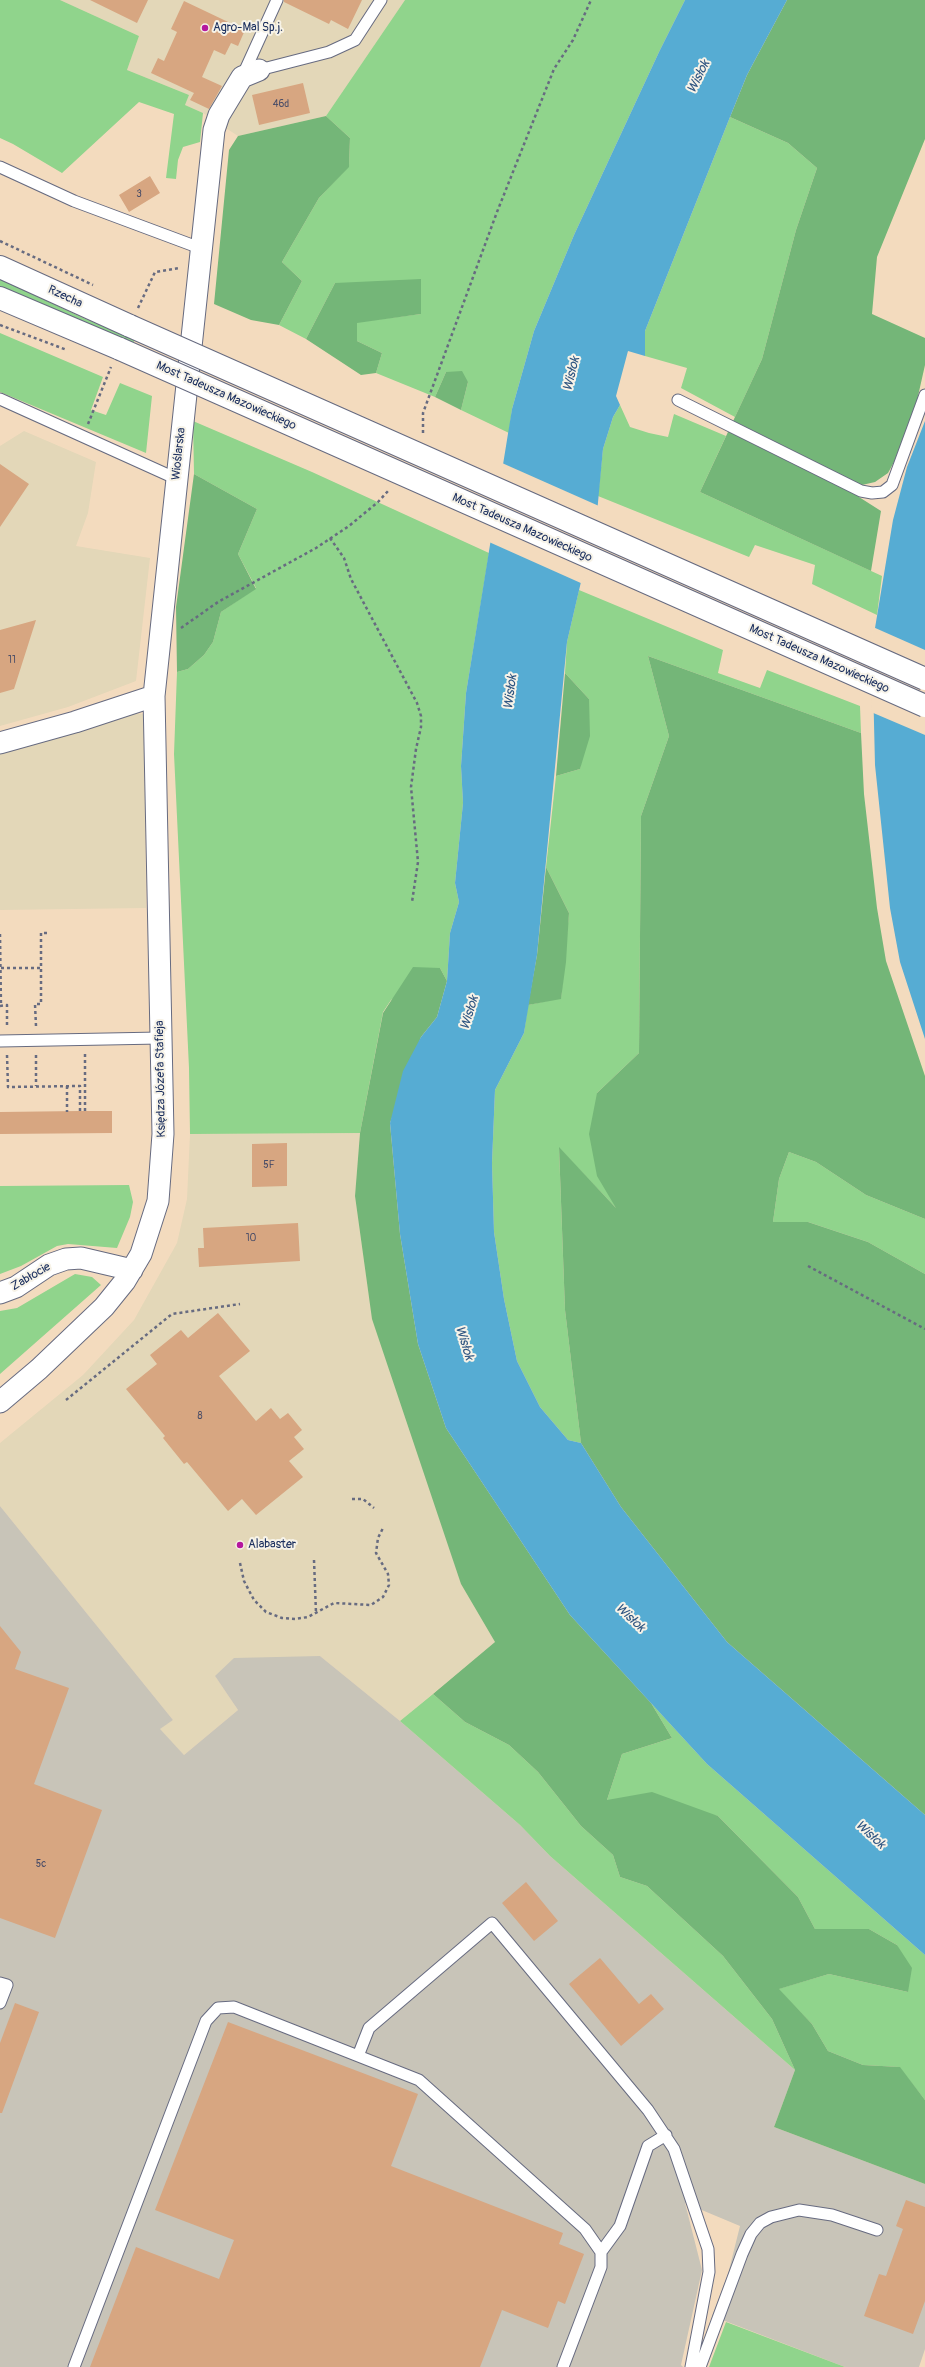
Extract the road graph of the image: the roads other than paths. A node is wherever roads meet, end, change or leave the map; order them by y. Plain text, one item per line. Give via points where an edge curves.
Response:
1 (276, 0) edge
2 (382, 0) edge
3 (250, 74) junction
4 (0, 167) edge
5 (199, 256) junction
6 (0, 267) edge
7 (0, 298) edge
8 (130, 316) joint
9 (925, 396) edge
10 (0, 399) edge
11 (678, 400) dead end
12 (176, 479) junction
13 (925, 679) edge
14 (154, 696) junction
15 (925, 706) edge
16 (0, 743) edge
17 (160, 1038) junction
18 (4, 1041) edge
19 (132, 1270) junction
20 (0, 1293) edge
21 (0, 1402) edge
22 (0, 1983) edge
23 (0, 2003) edge
24 (358, 2056) junction
25 (666, 2135) junction
26 (876, 2230) dead end
27 (601, 2252) junction
28 (74, 2367) edge
29 (563, 2367) edge
30 (691, 2367) edge
31 (700, 2367) edge

1 - 3 lane
2 - 3 lane via 355,40 329,52
3 - 5 street, Wioślarska via 218,115
4 - 5 lane
5 - 12 street, Wioślarska
6 - 8 main road, Rzecha
7 - 15 main road, Most Tadeusza Mazowieckiego, bridge via 112,357
8 - 13 main road, Most Tadeusza Mazowieckiego, bridge
9 - 11 lane via 892,485 883,492 860,491
10 - 12 lane
12 - 14 street, Wioślarska
14 - 16 street
14 - 17 street, Księdza Józefa Stafieja
17 - 18 lane
17 - 19 street, Księdza Józefa Stafieja via 163,1134 158,1201 141,1254
19 - 20 street, Zabłocie via 81,1258 66,1259 49,1265 16,1287
19 - 21 street, Księdza Józefa Stafieja via 104,1307
22 - 23 lane via 7,1985
24 - 25 lane via 369,2028 492,1923
24 - 27 lane via 419,2080 585,2229
24 - 28 lane via 234,2007 218,2008 206,2021
25 - 27 lane via 648,2146 620,2226
25 - 30 lane via 674,2149 708,2250 709,2272
26 - 31 lane via 832,2215 799,2210 771,2217 760,2223 751,2234 742,2254
27 - 29 lane via 601,2267

